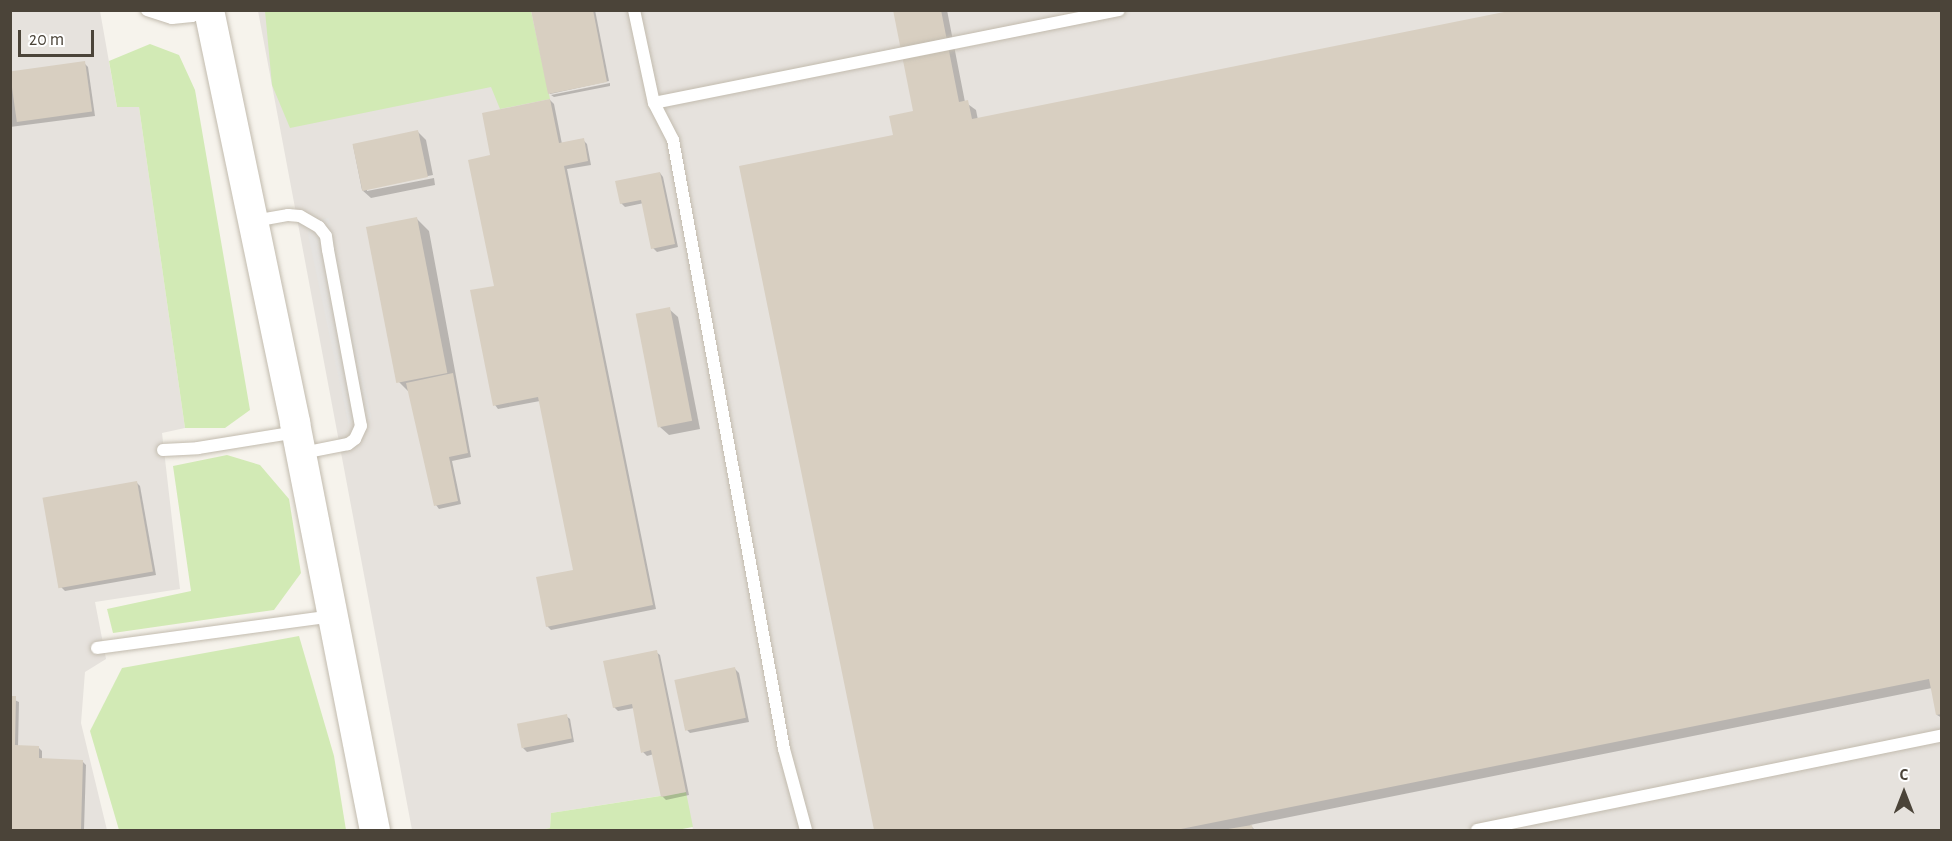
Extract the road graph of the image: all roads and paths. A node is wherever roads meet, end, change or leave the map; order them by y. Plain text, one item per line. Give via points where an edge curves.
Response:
1 (147, 10) edge
2 (207, 10) edge
3 (634, 10) edge
4 (1119, 10) edge
5 (654, 103) junction
6 (253, 221) junction
7 (299, 443) junction
8 (163, 450) dead end
9 (333, 616) junction
10 (96, 648) dead end
11 (1941, 735) edge
12 (375, 831) edge
13 (806, 831) edge
14 (1477, 831) edge

1 - 2 lane via 172,18
2 - 6 street
3 - 5 lane
4 - 5 lane
5 - 13 lane via 673,140 784,749
6 - 7 street
6 - 7 lane via 300,216 326,236 361,426 348,444
7 - 8 lane
7 - 9 street
9 - 10 lane
9 - 12 street
11 - 14 lane

